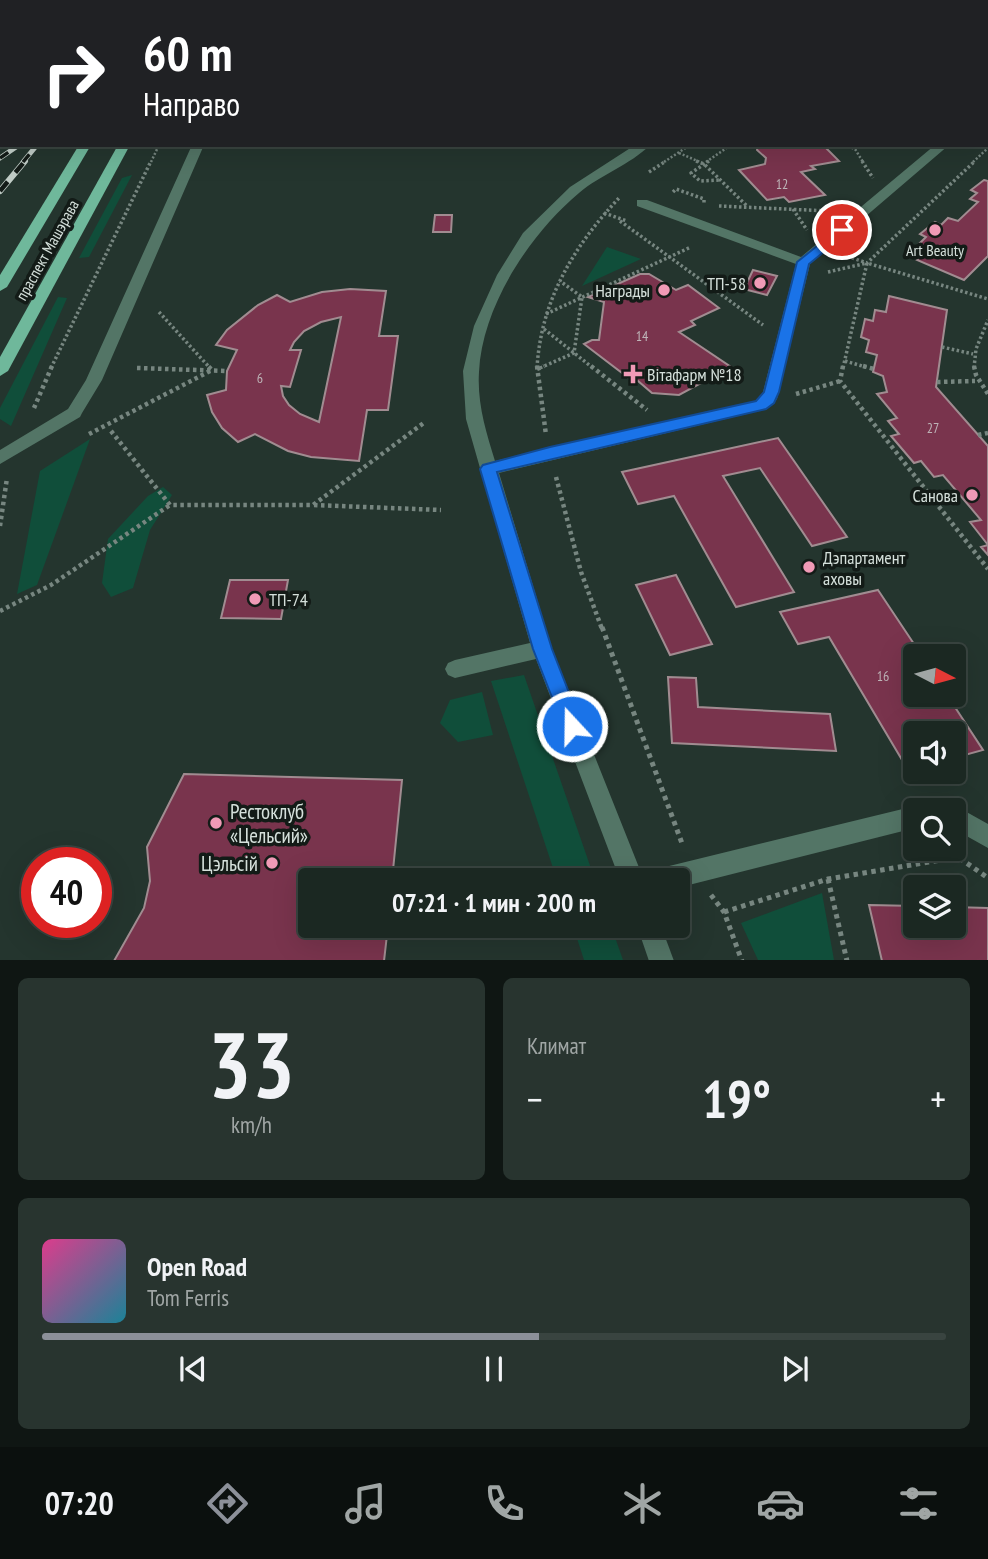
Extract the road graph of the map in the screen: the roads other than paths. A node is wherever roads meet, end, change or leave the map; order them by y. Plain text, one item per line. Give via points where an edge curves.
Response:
1 (84, 147) edge
2 (123, 147) edge
3 (197, 147) edge
4 (641, 147) edge
5 (940, 147) edge
6 (642, 203) dead end
7 (803, 262) junction
8 (0, 287) edge
9 (0, 371) edge
10 (0, 458) edge
11 (488, 469) junction
12 (542, 649) junction
13 (455, 669) dead end
14 (903, 820) edge
15 (966, 824) edge
16 (988, 838) edge
17 (627, 868) edge
18 (690, 873) edge
19 (653, 938) edge
20 (662, 960) edge

1 - 8 main road, праспект Машэрава
2 - 9 main road, праспект Машэрава
3 - 10 street via 88,391 74,413
4 - 11 street via 562,202 528,236 503,275 481,326 471,371 474,419
5 - 7 street via 818,243
6 - 7 street
7 - 11 street via 769,399 761,405
11 - 12 street
12 - 13 street
12 - 17 street
14 - 18 street
15 - 16 street
19 - 20 street

